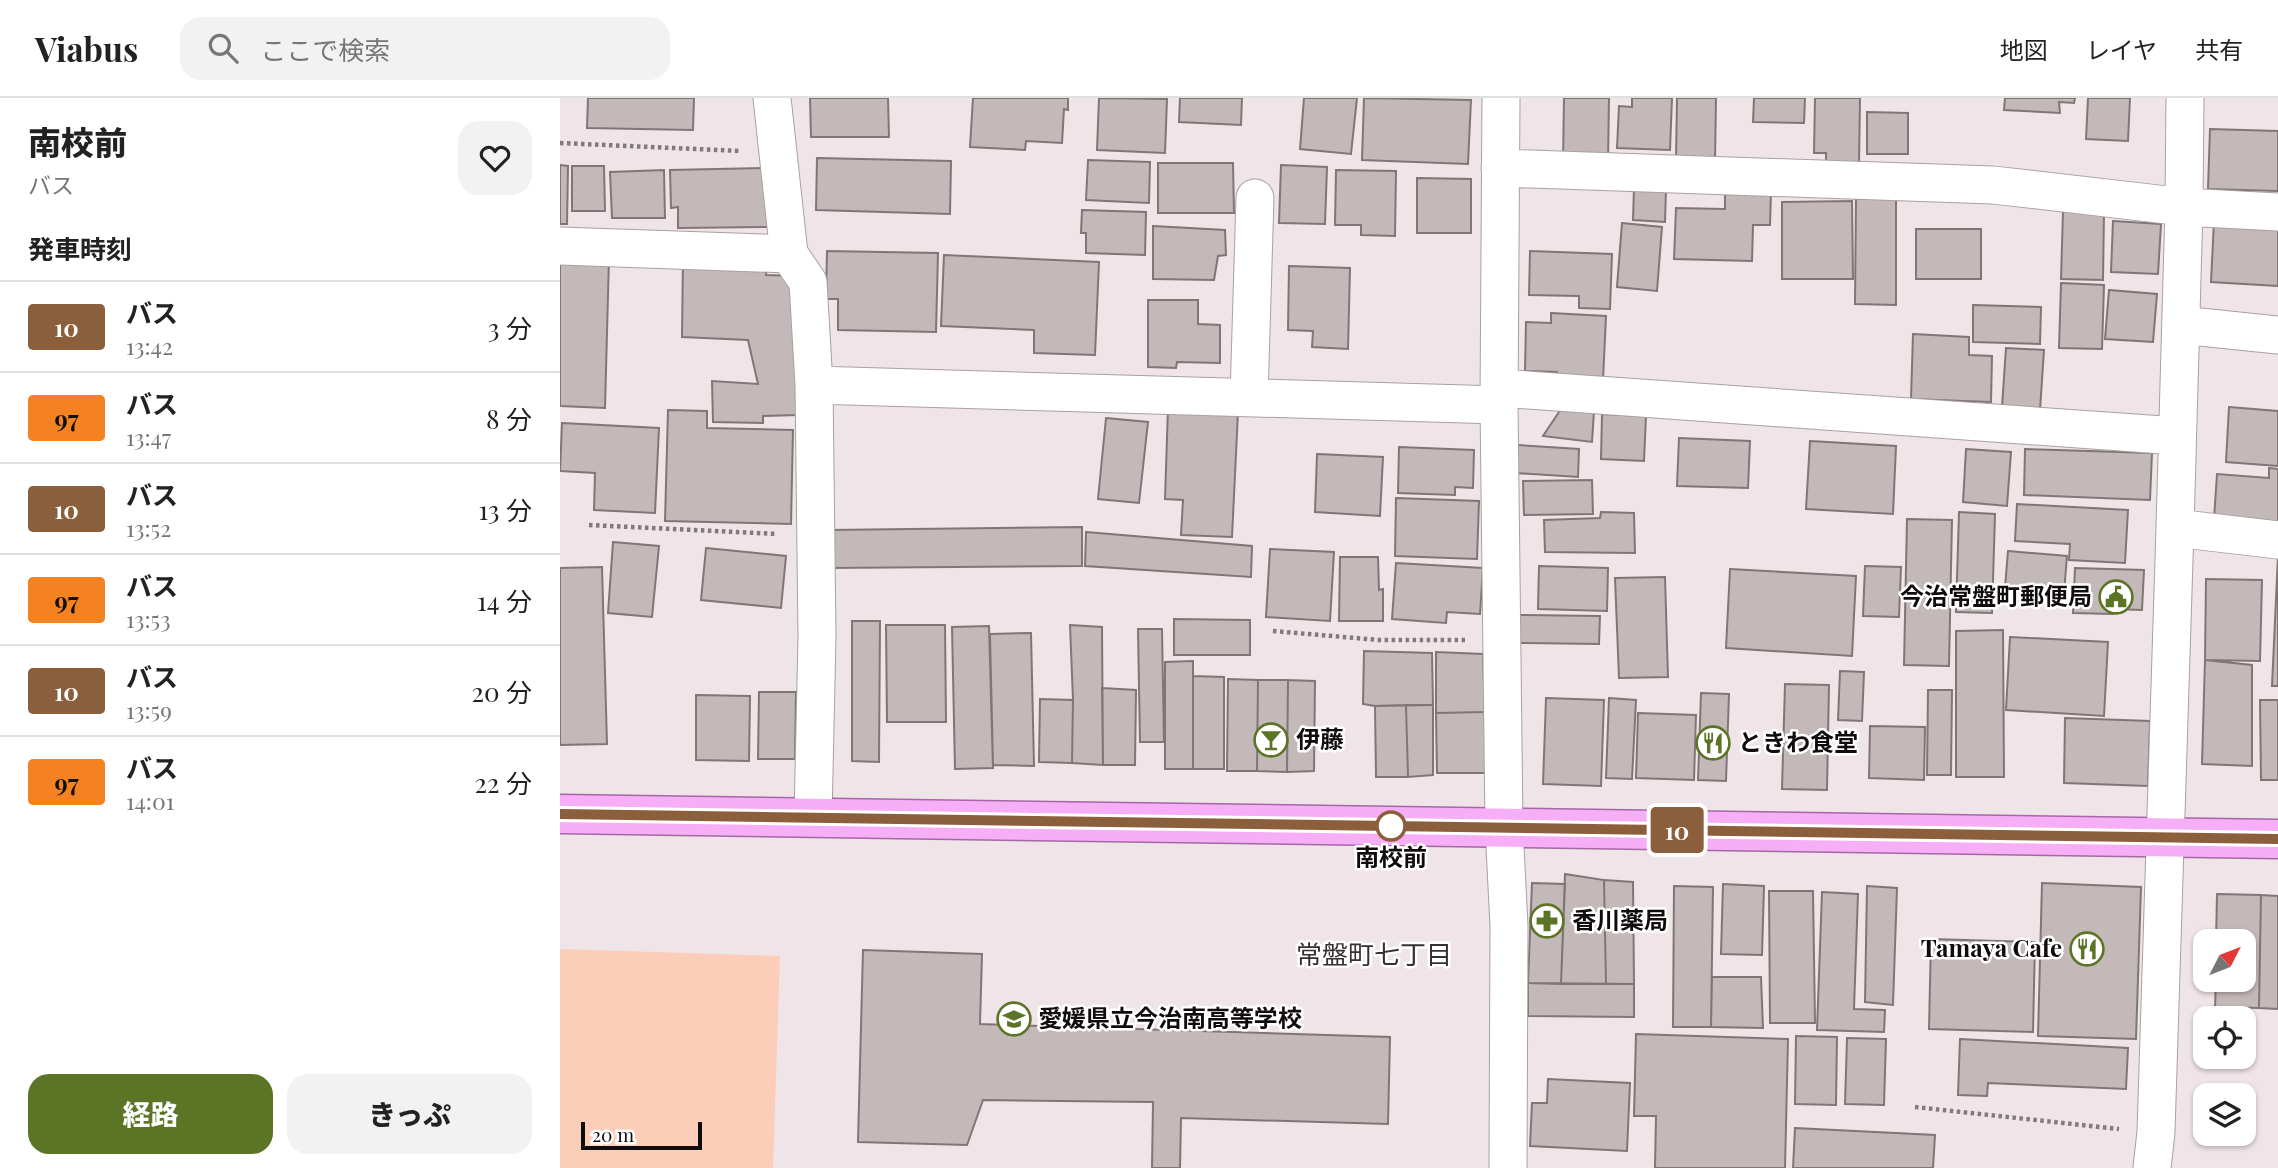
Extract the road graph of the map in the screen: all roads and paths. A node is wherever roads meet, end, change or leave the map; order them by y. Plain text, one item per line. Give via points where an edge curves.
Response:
1 (772, 98) edge
2 (1501, 98) edge
3 (2185, 98) edge
4 (560, 143) edge
5 (778, 152) junction
6 (1500, 169) junction
7 (1255, 198) dead end
8 (2184, 207) junction
9 (2278, 212) edge
10 (560, 246) edge
11 (789, 254) junction
12 (2181, 326) junction
13 (2278, 335) edge
14 (814, 385) junction
15 (1499, 396) junction
16 (1249, 397) junction
17 (2177, 436) junction
18 (589, 525) dead end
19 (2175, 528) junction
20 (815, 536) junction
21 (2278, 540) edge
22 (1273, 631) dead end
23 (1503, 640) junction
24 (560, 814) edge
25 (813, 817) junction
26 (1504, 827) junction
27 (2166, 837) junction
28 (2278, 839) edge
29 (1915, 1107) dead end
30 (2156, 1132) junction
31 (1508, 1168) edge
32 (2152, 1168) edge

1 - 5 street
2 - 6 street
3 - 8 street
4 - 5 path
5 - 11 street
6 - 8 street via 1993,185
6 - 15 street
7 - 16 street
8 - 9 street
8 - 12 street
10 - 11 street
11 - 14 street via 808,282
12 - 13 street
12 - 17 street
14 - 16 street
14 - 20 street
15 - 16 street
15 - 17 street
15 - 23 street
17 - 19 street
18 - 20 path
19 - 21 street
19 - 27 street
20 - 25 street
22 - 23 path via 1379,640
23 - 26 street
24 - 25 highway
25 - 26 highway
26 - 27 highway
26 - 31 street via 1509,926
27 - 28 highway
27 - 30 street
29 - 30 path
30 - 32 street

